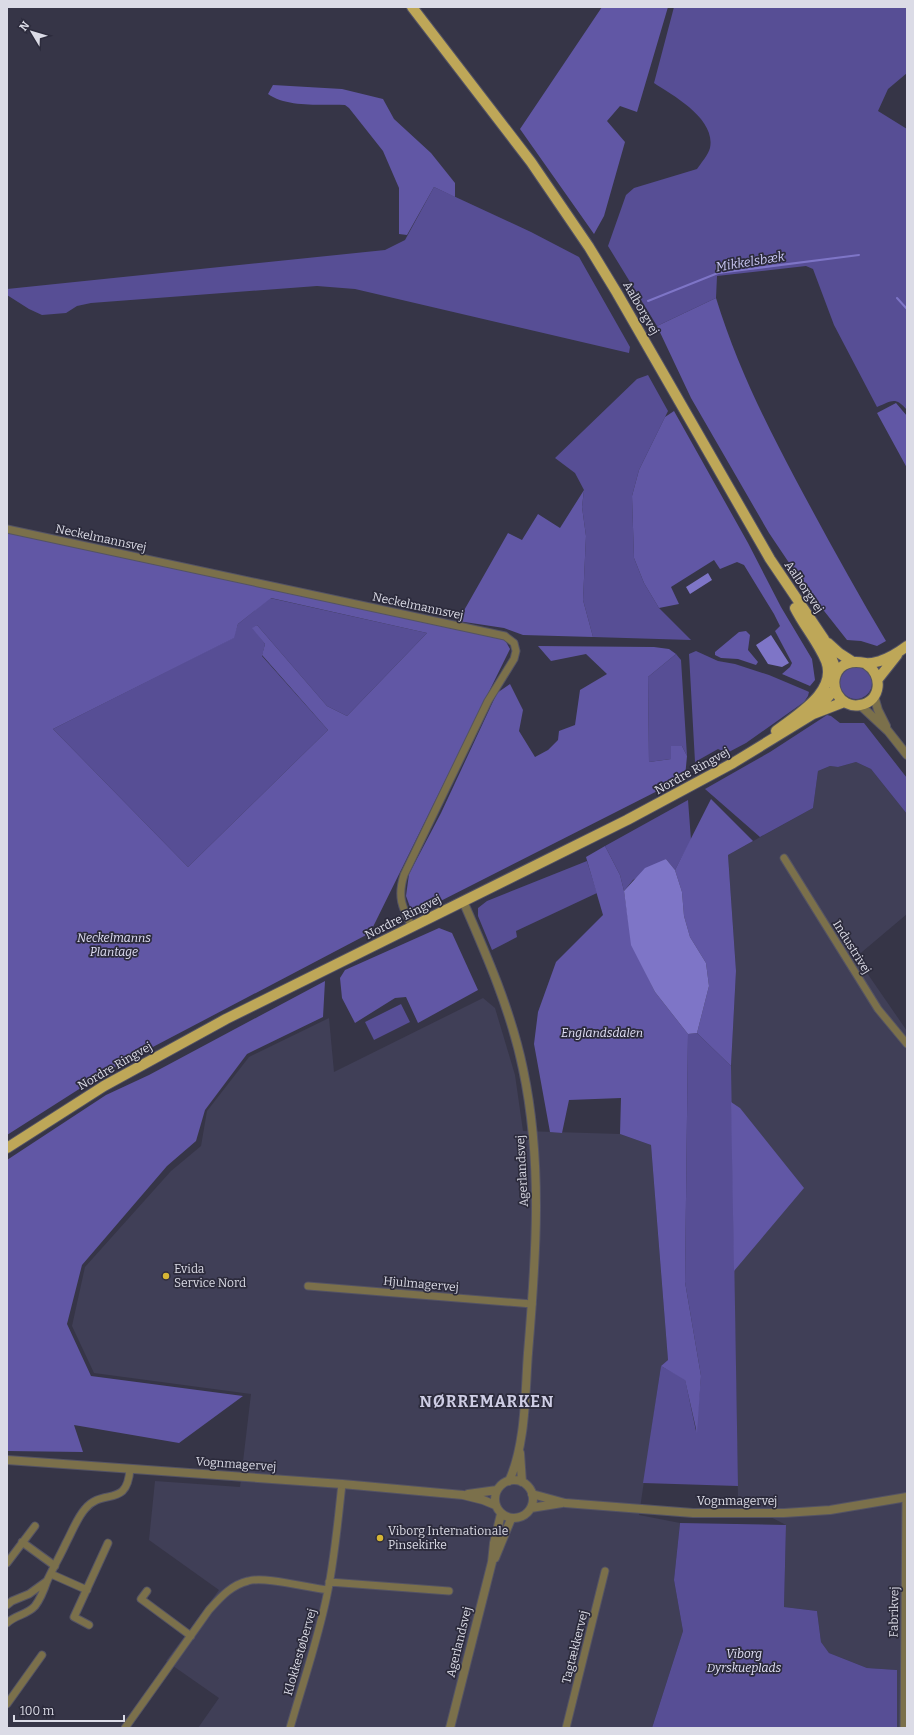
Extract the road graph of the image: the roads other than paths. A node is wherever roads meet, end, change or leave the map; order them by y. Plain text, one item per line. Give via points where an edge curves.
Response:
1 (412, 7) edge
2 (7, 529) edge
3 (770, 559) junction
4 (824, 639) junction
5 (904, 648) edge
6 (852, 662) junction
7 (866, 664) junction
8 (837, 672) junction
9 (878, 679) junction
10 (835, 689) junction
11 (874, 696) junction
12 (844, 702) junction
13 (860, 705) junction
14 (813, 714) junction
15 (888, 731) junction
16 (907, 755) edge
17 (733, 763) junction
18 (784, 858) dead end
19 (463, 901) junction
20 (412, 927) junction
21 (907, 1044) edge
22 (7, 1148) edge
23 (308, 1286) dead end
24 (532, 1304) junction
25 (520, 1451) junction
26 (7, 1460) edge
27 (130, 1469) junction
28 (510, 1481) junction
29 (522, 1482) junction
30 (342, 1484) junction
31 (497, 1490) junction
32 (532, 1494) junction
33 (463, 1495) junction
34 (907, 1497) edge
35 (565, 1503) junction
36 (495, 1505) junction
37 (531, 1508) junction
38 (501, 1514) junction
39 (512, 1518) junction
40 (35, 1526) dead end
41 (22, 1542) junction
42 (108, 1543) dead end
43 (492, 1562) junction
44 (7, 1563) edge
45 (55, 1566) junction
46 (605, 1571) dead end
47 (51, 1574) junction
48 (48, 1581) junction
49 (329, 1582) junction
50 (87, 1590) junction
51 (328, 1590) junction
52 (147, 1591) dead end
53 (449, 1591) dead end
54 (7, 1605) edge
55 (7, 1623) edge
56 (89, 1625) dead end
57 (191, 1636) junction
58 (42, 1655) dead end
59 (7, 1691) edge
60 (13, 1696) junction
61 (7, 1704) edge
62 (125, 1728) edge
63 (290, 1728) edge
64 (450, 1728) edge
65 (566, 1728) edge
66 (904, 1728) edge

1 - 3 main road, Aalborgvej via 531,162 589,247
2 - 20 street, Neckelmannsvej via 505,636 514,643 514,659 488,701 400,886 403,910
3 - 4 main road, Aalborgvej
3 - 17 main road via 796,611 827,662 828,674 825,685 814,701
4 - 6 main road, Aalborgvej
4 - 8 main road, Aalborgvej
5 - 7 main road via 882,660
5 - 9 main road
6 - 7 main road
6 - 8 main road
7 - 9 main road via 874,670
8 - 10 main road
9 - 11 main road via 878,688
10 - 12 main road via 836,694
10 - 14 main road, Nordre Ringvej
11 - 13 main road via 866,704
11 - 15 street
12 - 13 main road
12 - 14 main road, Nordre Ringvej
13 - 15 street
14 - 17 main road, Nordre Ringvej
15 - 16 street
17 - 19 main road, Nordre Ringvej via 627,820
18 - 21 street, Industrivej via 878,1010
19 - 20 main road, Nordre Ringvej
19 - 24 street, Agerlandsvej via 508,1010 523,1069 533,1131 536,1173 537,1223
20 - 22 main road, Nordre Ringvej via 170,1049 104,1086
23 - 24 street, Hjulmagervej
24 - 25 street, Agerlandsvej
25 - 28 street, Agerlandsvej
25 - 29 street, Agerlandsvej
26 - 27 street, Vognmagervej
27 - 30 street, Vognmagervej
27 - 45 street via 129,1482 125,1490 117,1495 94,1501 85,1508
28 - 29 street
28 - 31 street via 504,1482
29 - 32 street via 528,1486
30 - 33 street, Vognmagervej
30 - 49 street, Klokkestøbervej
31 - 33 street, Vognmagervej
31 - 36 street
32 - 35 street, Vognmagervej
32 - 37 street
33 - 36 street, Vognmagervej
34 - 35 street, Vognmagervej via 830,1510 784,1513 693,1513
34 - 66 street, Fabrikvej
35 - 37 street, Vognmagervej
36 - 38 street
37 - 39 street via 524,1516
38 - 39 street
38 - 43 street, Agerlandsvej
39 - 43 street, Agerlandsvej
40 - 41 street
41 - 44 street
41 - 45 street
42 - 50 street
43 - 64 street, Agerlandsvej
45 - 47 street
46 - 65 street, Tagtækkervej
47 - 48 street
47 - 50 street
48 - 54 street
48 - 55 street via 34,1606
49 - 51 street, Klokkestøbervej
49 - 53 street
50 - 56 street via 74,1617
51 - 57 street via 261,1580 248,1581 222,1595
51 - 63 street, Klokkestøbervej
52 - 57 street via 141,1599
57 - 62 street
58 - 60 street
59 - 60 street
60 - 61 street

